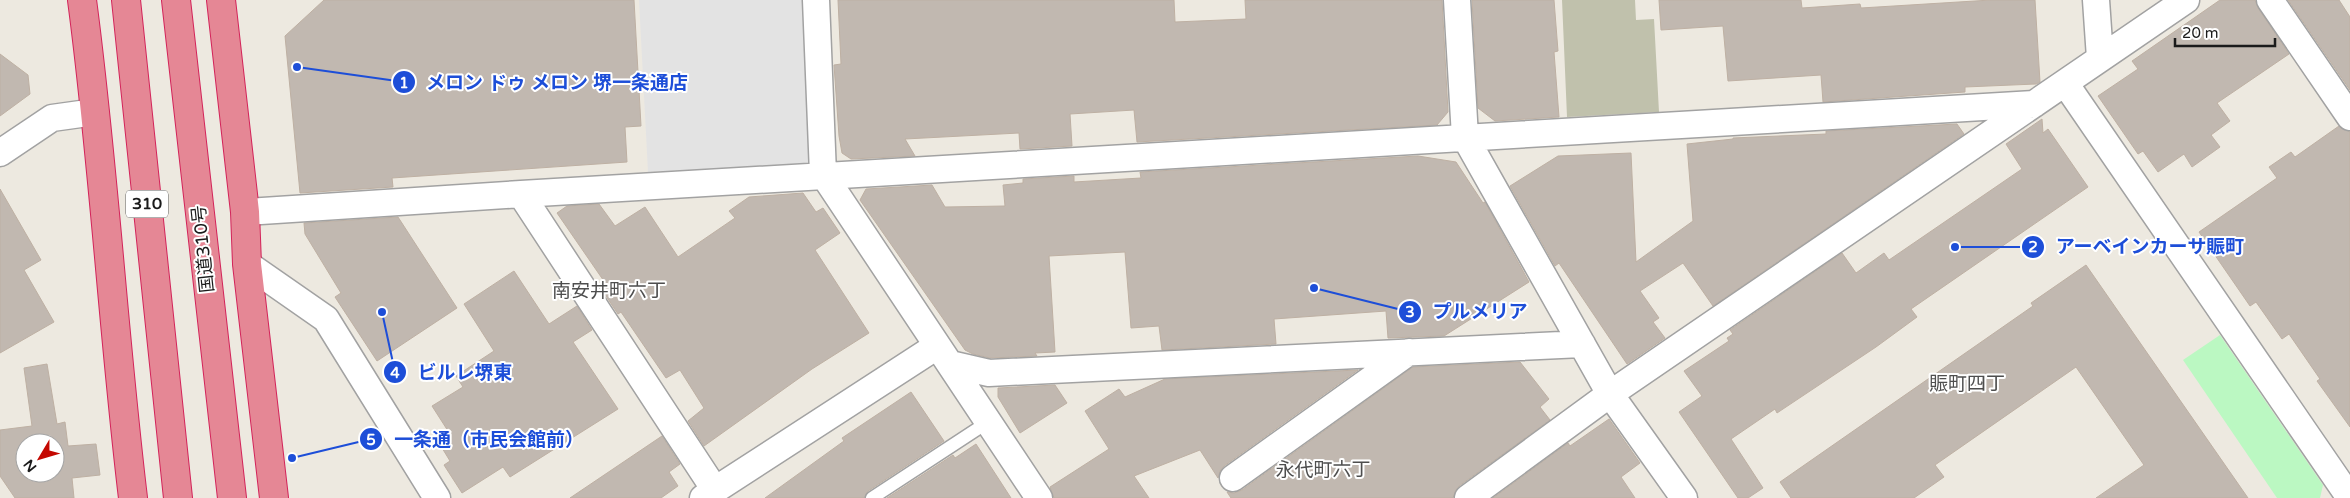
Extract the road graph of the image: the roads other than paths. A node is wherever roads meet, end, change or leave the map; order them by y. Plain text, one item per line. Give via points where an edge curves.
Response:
1 (82, 0) edge
2 (126, 0) edge
3 (176, 0) edge
4 (221, 0) edge
5 (816, 0) edge
6 (1457, 0) edge
7 (2096, 0) edge
8 (2186, 0) edge
9 (2270, 0) edge
10 (2100, 58) junction
11 (2065, 83) junction
12 (2034, 104) junction
13 (95, 112) junction
14 (2350, 117) edge
15 (1465, 137) junction
16 (0, 152) edge
17 (823, 174) junction
18 (521, 194) junction
19 (244, 212) junction
20 (247, 264) junction
21 (1582, 344) junction
22 (1409, 352) junction
23 (944, 355) junction
24 (1610, 394) junction
25 (988, 422) junction
26 (1233, 478) dead end
27 (709, 494) edge
28 (133, 498) edge
29 (178, 498) edge
30 (232, 498) edge
31 (274, 498) edge
32 (437, 498) edge
33 (872, 498) edge
34 (1039, 498) edge
35 (1469, 498) edge
36 (1684, 498) edge
37 (2350, 498) edge

1 - 13 highway
2 - 29 highway, 310
3 - 30 highway, 国道310号
4 - 19 highway
5 - 17 street
6 - 15 street
7 - 10 street
8 - 10 street
9 - 14 street
10 - 11 street
11 - 12 street
11 - 37 street
12 - 15 street
12 - 24 street
13 - 16 street via 52,118
13 - 28 highway
15 - 17 street
15 - 21 street
17 - 18 street
17 - 23 street
18 - 19 street
18 - 27 street
19 - 20 highway
20 - 31 highway
20 - 32 street via 326,319
21 - 22 street
21 - 24 street
22 - 23 street via 989,373
22 - 26 street
23 - 25 street
23 - 27 street
24 - 35 street
24 - 36 street
25 - 33 lane
25 - 34 street

